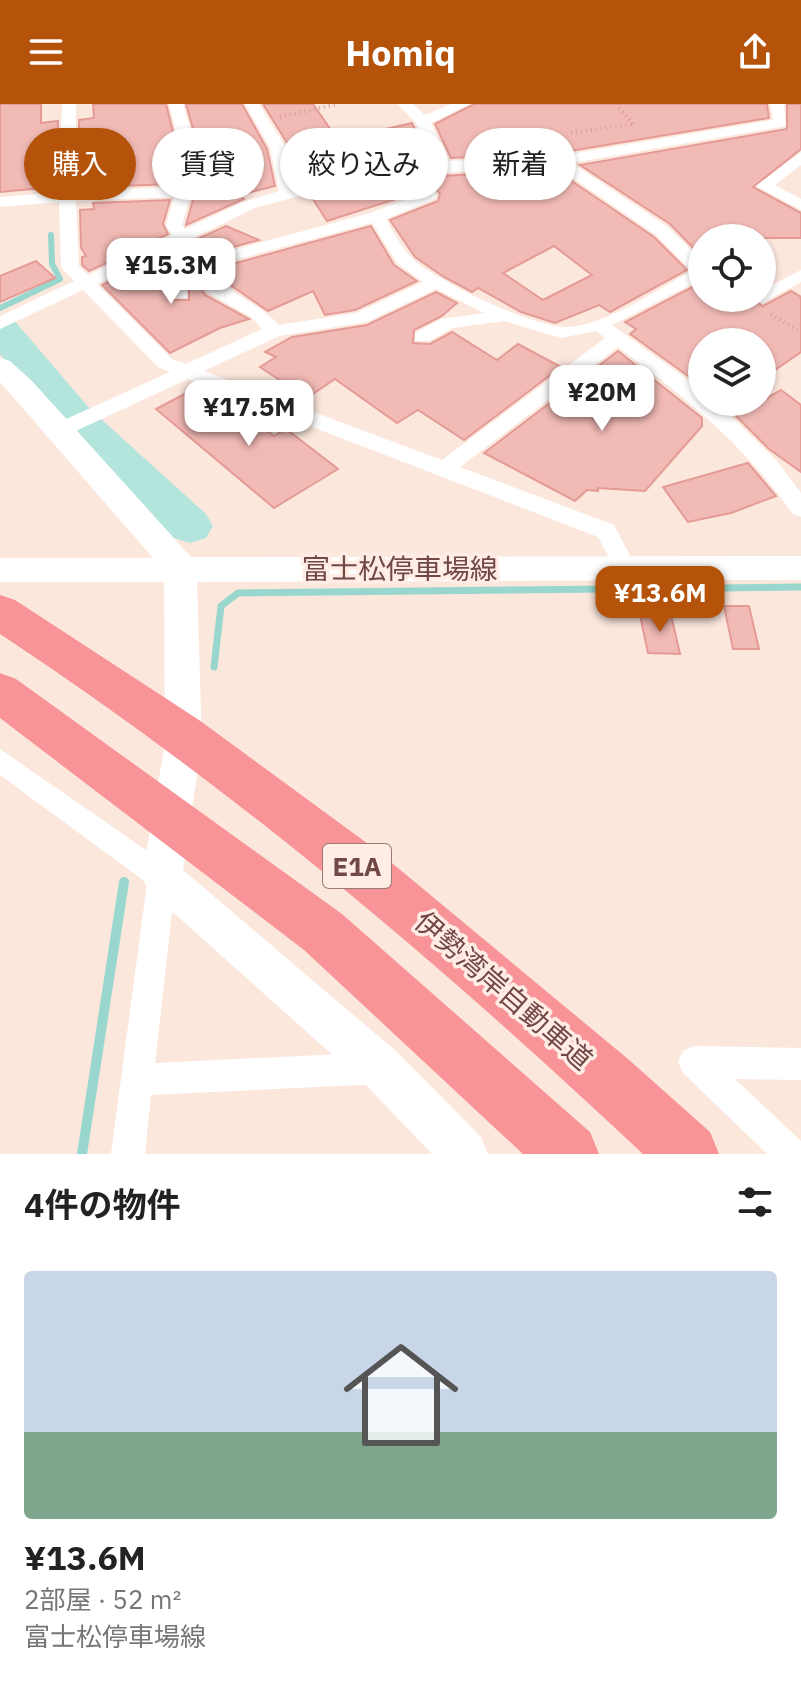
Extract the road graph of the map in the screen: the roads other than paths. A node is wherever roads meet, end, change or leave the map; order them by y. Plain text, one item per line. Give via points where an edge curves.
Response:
1 (69, 104) edge
2 (176, 104) edge
3 (252, 104) edge
4 (404, 104) edge
5 (464, 104) edge
6 (777, 104) edge
7 (423, 121) junction
8 (781, 123) junction
9 (69, 128) edge
10 (183, 128) edge
11 (426, 128) edge
12 (801, 130) edge
13 (801, 157) edge
14 (280, 158) edge
15 (576, 158) edge
16 (576, 173) edge
17 (280, 194) edge
18 (24, 200) edge
19 (68, 200) edge
20 (183, 200) edge
21 (419, 200) edge
22 (0, 202) edge
23 (801, 205) edge
24 (376, 217) junction
25 (180, 239) junction
26 (148, 255) junction
27 (688, 257) edge
28 (199, 264) junction
29 (801, 275) edge
30 (688, 279) edge
31 (437, 282) junction
32 (85, 283) junction
33 (776, 288) edge
34 (181, 294) dead end
35 (507, 315) junction
36 (0, 323) edge
37 (598, 324) junction
38 (274, 331) junction
39 (422, 337) dead end
40 (618, 338) junction
41 (0, 367) edge
42 (186, 371) junction
43 (688, 390) edge
44 (718, 416) edge
45 (66, 428) junction
46 (446, 468) junction
47 (801, 509) edge
48 (181, 568) junction
49 (801, 568) edge
50 (626, 569) junction
51 (2, 579) edge
52 (0, 692) edge
53 (0, 760) edge
54 (162, 877) junction
55 (801, 1064) edge
56 (381, 1068) junction
57 (137, 1080) junction
58 (128, 1154) edge
59 (464, 1154) edge
60 (568, 1154) edge
61 (688, 1154) edge
62 (791, 1154) edge

1 - 9 street
2 - 10 street
3 - 14 street
4 - 7 street
5 - 7 street
6 - 8 street
7 - 11 street
8 - 12 street
8 - 15 street
13 - 23 street via 764,186
16 - 27 street via 662,231
17 - 25 street
18 - 22 street
19 - 32 street via 70,267
20 - 25 street via 174,225
21 - 24 street
24 - 28 street
24 - 31 street via 406,262
25 - 26 street
25 - 28 street
26 - 32 street
26 - 34 street
28 - 38 street via 214,289 258,313
29 - 33 street
30 - 37 street
31 - 35 street
31 - 38 street via 360,318
32 - 36 street
32 - 42 street via 165,363
35 - 37 street via 558,332
35 - 39 street via 448,323
37 - 40 street
38 - 42 street
40 - 43 street
40 - 46 street
41 - 45 street
42 - 45 street
42 - 46 street
44 - 47 street via 770,466
45 - 48 street
46 - 50 street via 606,531
48 - 50 street, 富士松停車場線
48 - 51 street, 富士松停車場線
48 - 54 street via 181,779
49 - 50 street, 富士松停車場線
51 - 61 highway, 伊勢湾岸自動車道 / E1A via 140,701 373,878 580,1054
52 - 60 highway, E1A via 323,932
53 - 54 street
54 - 56 street
54 - 57 street
55 - 62 street via 694,1062
56 - 57 street
56 - 59 street
57 - 58 street

